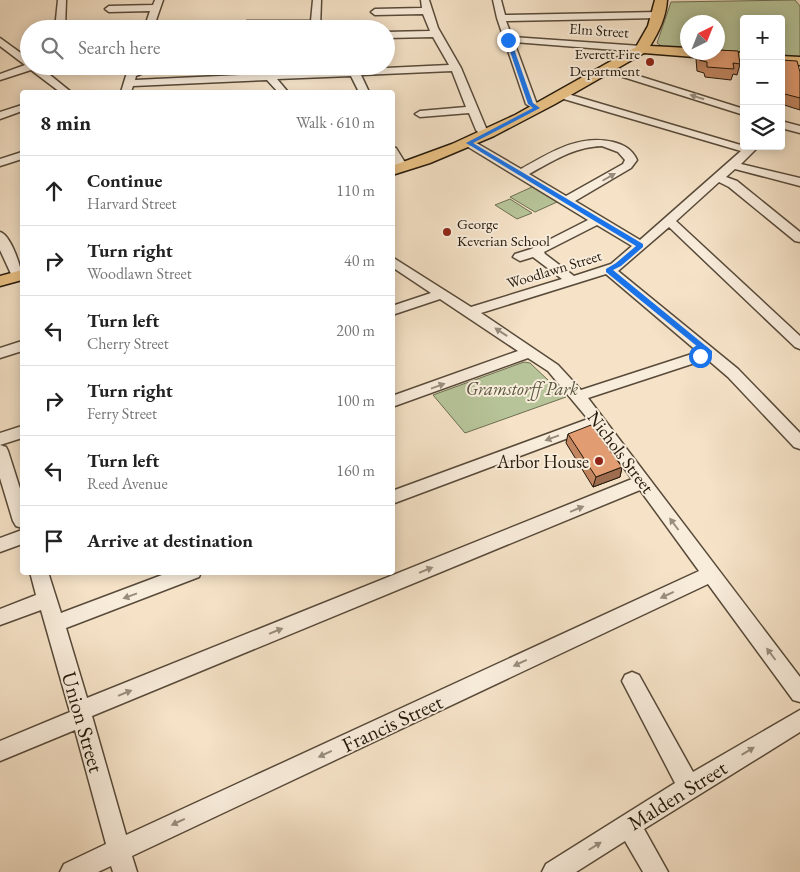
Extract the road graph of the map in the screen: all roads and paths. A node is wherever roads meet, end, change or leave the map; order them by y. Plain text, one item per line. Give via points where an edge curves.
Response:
1 (62, 0) edge
2 (317, 0) edge
3 (425, 0) edge
4 (497, 0) edge
5 (661, 0) edge
6 (158, 4) edge
7 (109, 9) dead end
8 (426, 11) junction
9 (375, 12) dead end
10 (658, 16) junction
11 (501, 18) junction
12 (61, 20) edge
13 (152, 20) edge
14 (315, 20) edge
15 (434, 34) junction
16 (395, 35) edge
17 (508, 39) junction
18 (1, 44) edge
19 (642, 49) junction
20 (680, 51) edge
21 (725, 55) edge
22 (740, 57) edge
23 (20, 58) edge
24 (785, 60) edge
25 (800, 61) edge
26 (456, 68) junction
27 (607, 69) junction
28 (20, 70) edge
29 (395, 71) edge
30 (44, 75) edge
31 (312, 75) edge
32 (356, 75) edge
33 (0, 76) edge
34 (270, 77) junction
35 (130, 79) edge
36 (191, 80) junction
37 (63, 90) edge
38 (199, 90) edge
39 (281, 90) edge
40 (363, 90) edge
41 (561, 95) junction
42 (537, 108) junction
43 (20, 109) edge
44 (472, 110) junction
45 (740, 111) edge
46 (420, 114) dead end
47 (0, 116) edge
48 (785, 125) edge
49 (800, 130) edge
50 (785, 133) edge
51 (487, 135) junction
52 (468, 143) junction
53 (740, 145) edge
54 (749, 150) edge
55 (20, 156) edge
56 (395, 156) edge
57 (0, 163) edge
58 (733, 165) junction
59 (398, 169) edge
60 (520, 174) junction
61 (719, 178) junction
62 (800, 182) edge
63 (567, 201) junction
64 (597, 220) junction
65 (669, 221) junction
66 (0, 236) edge
67 (800, 238) edge
68 (640, 246) junction
69 (537, 253) junction
70 (520, 258) dead end
71 (395, 264) edge
72 (608, 270) junction
73 (20, 273) edge
74 (20, 275) edge
75 (0, 281) edge
76 (573, 281) junction
77 (443, 294) junction
78 (395, 310) edge
79 (470, 312) junction
80 (800, 344) edge
81 (20, 347) edge
82 (531, 352) junction
83 (0, 353) edge
84 (709, 353) junction
85 (578, 396) junction
86 (395, 401) edge
87 (598, 421) junction
88 (20, 433) edge
89 (0, 439) edge
90 (800, 443) edge
91 (0, 451) edge
92 (643, 482) junction
93 (395, 497) edge
94 (20, 515) edge
95 (20, 538) edge
96 (0, 545) edge
97 (711, 574) junction
98 (40, 575) edge
99 (184, 575) edge
100 (47, 599) junction
101 (0, 617) edge
102 (55, 624) junction
103 (632, 681) dead end
104 (800, 693) edge
105 (81, 714) junction
106 (800, 720) edge
107 (0, 751) edge
108 (688, 787) junction
109 (629, 826) junction
110 (122, 861) edge
111 (72, 872) edge
112 (554, 872) edge
113 (656, 872) edge

1 - 12 street
2 - 14 street
3 - 8 street
4 - 11 street
5 - 10 main road
6 - 7 street
6 - 13 street
8 - 9 street
8 - 15 street
10 - 11 street
10 - 19 main road
11 - 17 street
15 - 16 street
15 - 26 street
17 - 19 street, Elm Street
17 - 42 street via 531,104
18 - 23 street
19 - 20 main road, Elm Street
19 - 27 main road
21 - 22 main road, Elm Street
24 - 25 main road
26 - 29 street
26 - 44 street
27 - 41 main road
45 -> 27 street
28 - 33 street
30 - 37 street
31 - 34 street
32 - 40 street
34 - 36 street
34 - 39 street
35 - 36 street
36 - 38 street
41 - 42 main road
41 - 53 street
42 - 51 main road
43 - 47 street
44 - 46 street
44 - 51 street via 481,130
48 - 49 street
49 - 50 street
51 - 52 main road
52 - 59 main road
52 - 60 street
54 - 58 street, Woodlawn Street
55 - 57 street
56 - 59 street
58 - 61 street, Woodlawn Street
58 - 62 street
60 - 63 street
63 -> 60 street via 627,166 631,160 628,153 602,143 583,143
61 - 65 street, Woodlawn Street
61 - 67 street via 734,184
63 - 64 street
64 - 68 street
64 - 69 street via 539,247
65 - 68 street, Woodlawn Street
65 - 80 street
66 - 73 street
68 - 72 street, Woodlawn Street via 619,265
69 - 70 street
69 - 76 street
71 - 77 street, Nichols Street
72 - 76 street, Woodlawn Street
72 - 84 street
74 - 75 main road
76 - 79 street, Woodlawn Street
77 - 78 street
77 - 79 street, Nichols Street
82 -> 79 street, Nichols Street
81 - 83 street
82 - 85 street, Nichols Street via 558,373
86 -> 82 street
84 - 85 street
84 - 90 street via 735,375
85 - 87 street, Nichols Street
87 - 92 street, Nichols Street
87 -> 93 street
88 - 89 street
91 - 94 street
97 -> 92 street, Nichols Street
105 -> 92 street
95 - 96 street
104 -> 97 street, Nichols Street
97 -> 110 street, Francis Street
98 - 100 street, Union Street
99 -> 102 street
100 - 101 street
100 - 102 street, Union Street
102 - 105 street, Union Street
103 - 108 street
105 - 107 street
105 - 110 street, Union Street
108 -> 106 street, Malden Street
108 - 109 street, Malden Street
112 -> 109 street, Malden Street
109 - 113 street
110 - 111 street, Francis Street

